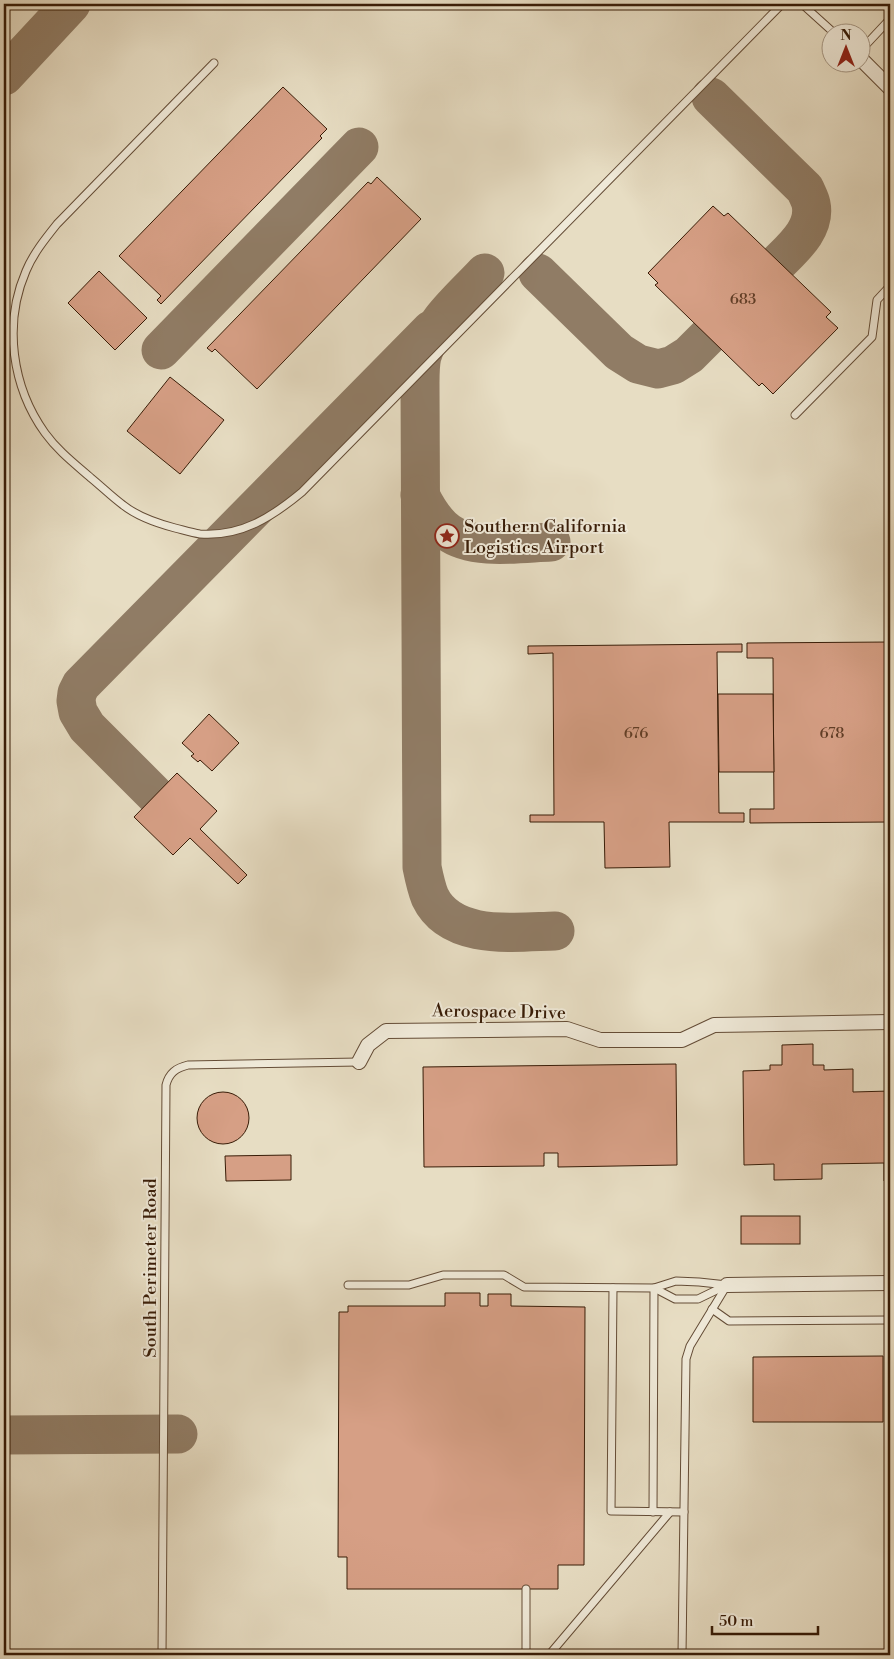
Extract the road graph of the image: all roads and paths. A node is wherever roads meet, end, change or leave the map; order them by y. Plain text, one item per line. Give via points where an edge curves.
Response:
1 (782, 4) edge
2 (802, 4) edge
3 (890, 19) edge
4 (822, 22) edge
5 (872, 38) edge
6 (214, 63) dead end
7 (872, 70) edge
8 (890, 88) edge
9 (890, 286) edge
10 (794, 415) dead end
11 (890, 1022) edge
12 (359, 1062) joint
13 (890, 1283) edge
14 (348, 1285) dead end
15 (726, 1285) junction
16 (613, 1288) junction
17 (654, 1288) junction
18 (712, 1309) junction
19 (890, 1320) edge
20 (653, 1512) junction
21 (670, 1512) junction
22 (684, 1512) junction
23 (526, 1590) dead end
24 (162, 1655) edge
25 (526, 1655) edge
26 (549, 1655) edge
27 (682, 1655) edge

1 - 6 lane via 302,492 255,525 232,532 200,534 144,518 123,506 59,449 31,408 18,376 13,322 26,271 40,245
2 - 4 lane
3 - 5 lane
7 - 8 street
9 - 10 lane via 877,300 872,337
11 - 12 street, Aerospace Drive via 714,1025 682,1040 600,1040 567,1029 386,1031 368,1045
12 - 24 lane, South Perimeter Road via 188,1065 177,1068 168,1076
13 - 15 street
14 - 16 lane via 409,1286 443,1275 504,1275 524,1287
15 - 17 lane via 676,1282
15 - 17 lane via 698,1299 674,1299
15 - 18 lane
16 - 17 lane
16 - 20 lane via 611,1511
17 - 20 lane
18 - 19 lane via 729,1321
18 - 22 lane via 686,1359
20 - 21 lane
21 - 22 lane
21 - 26 lane
22 - 27 lane
23 - 25 lane

